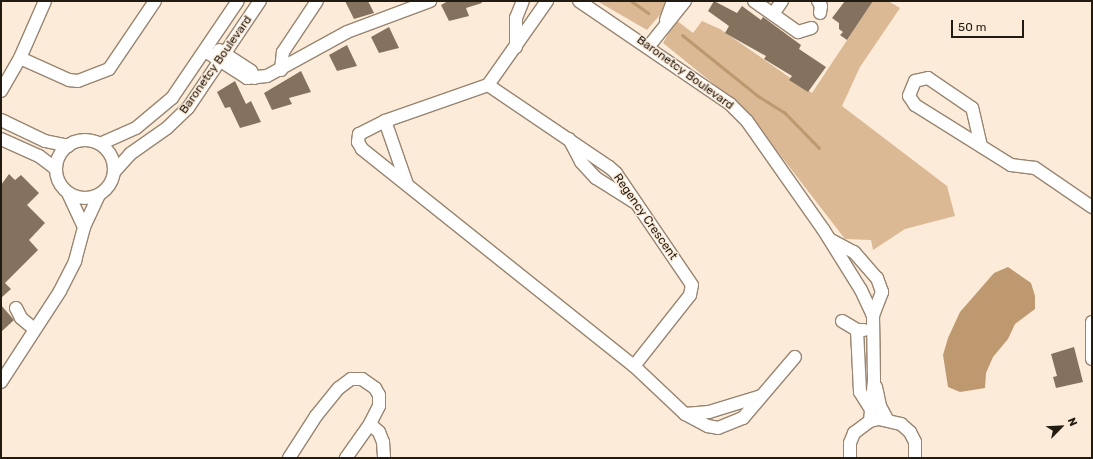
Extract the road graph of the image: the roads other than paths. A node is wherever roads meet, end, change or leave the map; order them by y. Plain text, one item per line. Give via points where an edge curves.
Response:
1 (45, 1) edge
2 (155, 1) edge
3 (238, 1) edge
4 (260, 1) edge
5 (317, 1) edge
6 (430, 1) edge
7 (523, 1) edge
8 (538, 1) edge
9 (547, 1) edge
10 (579, 1) edge
11 (673, 1) edge
12 (685, 1) edge
13 (754, 1) edge
14 (782, 1) edge
15 (773, 14) junction
16 (665, 23) junction
17 (811, 28) dead end
18 (519, 42) junction
19 (648, 46) junction
20 (208, 48) junction
21 (20, 58) junction
22 (223, 58) junction
23 (281, 70) junction
24 (488, 85) junction
25 (1, 91) edge
26 (1, 120) edge
27 (385, 121) junction
28 (568, 138) junction
29 (1, 139) edge
30 (100, 144) junction
31 (68, 146) junction
32 (984, 148) junction
33 (56, 168) junction
34 (114, 172) junction
35 (408, 186) junction
36 (68, 192) junction
37 (99, 195) junction
38 (636, 203) junction
39 (1092, 207) edge
40 (84, 227) junction
41 (831, 240) junction
42 (16, 308) dead end
43 (873, 316) junction
44 (842, 321) dead end
45 (1092, 322) edge
46 (34, 329) junction
47 (857, 330) junction
48 (873, 330) junction
49 (795, 357) dead end
50 (1092, 359) edge
51 (634, 366) junction
52 (874, 380) junction
53 (1, 382) edge
54 (762, 396) junction
55 (870, 408) junction
56 (685, 414) junction
57 (887, 419) junction
58 (870, 420) junction
59 (370, 424) junction
60 (289, 458) edge
61 (346, 458) edge
62 (384, 458) edge
63 (850, 458) edge
64 (915, 458) edge

1 - 21 street
2 - 21 street via 109,69 78,81 69,80
3 - 20 street, Baronetcy Boulevard
4 - 22 street, Baronetcy Boulevard
5 - 23 street via 283,52
6 - 23 street via 347,32
7 - 18 street via 516,18
8 - 18 street via 524,26
9 - 18 street
10 - 19 street, Baronetcy Boulevard
11 - 16 street
12 - 16 street
13 - 15 street
14 - 15 street
15 - 17 street via 798,32
16 - 19 street
18 - 24 street
19 - 41 street, Baronetcy Boulevard via 738,112
20 - 22 street
20 - 30 street, Baronetcy Boulevard via 167,104 127,134
21 - 25 street
22 - 23 street via 251,71 256,78
22 - 34 street, Baronetcy Boulevard via 185,112 130,154
24 - 27 street
24 - 28 street, Regency Crescent
26 - 31 street via 45,141
27 - 35 street
27 - 35 street via 359,134 358,142 362,149
28 - 38 street, Regency Crescent via 616,173
28 - 38 street via 574,153 596,178
29 - 33 street via 39,156
30 - 31 street via 85,140
30 - 34 street via 110,154
31 - 33 street via 59,156
32 - 32 street via 911,101 910,89 915,81 928,78 972,108
32 - 39 street via 1011,165 1035,168
33 - 36 street via 59,181
34 - 37 street via 109,186
35 - 51 street
36 - 37 street via 83,198
36 - 40 street
37 - 40 street
38 - 51 street, Regency Crescent via 690,281 692,289 690,295
40 - 46 street via 75,261 60,291
41 - 43 street, Baronetcy Boulevard
41 - 43 street, Baronetcy Boulevard via 846,248 881,297
42 - 46 street via 21,318
43 - 48 street, Baronetcy Boulevard
44 - 47 street
45 - 50 street
46 - 53 street
47 - 48 street
47 - 55 street via 859,386
48 - 52 street, Baronetcy Boulevard
49 - 54 street
51 - 56 street
52 - 55 street, Baronetcy Boulevard
52 - 57 street, Baronetcy Boulevard via 880,406
54 - 56 street via 709,412
54 - 56 street via 743,418 718,428 708,426
55 - 58 street, Baronetcy Boulevard
57 - 58 street
57 - 64 street via 901,424 910,432 915,442
58 - 63 street via 854,433 850,443
59 - 60 street via 379,406 379,395 368,381 362,378 351,379 338,388 320,410
59 - 61 street
59 - 62 street via 379,432 383,442

